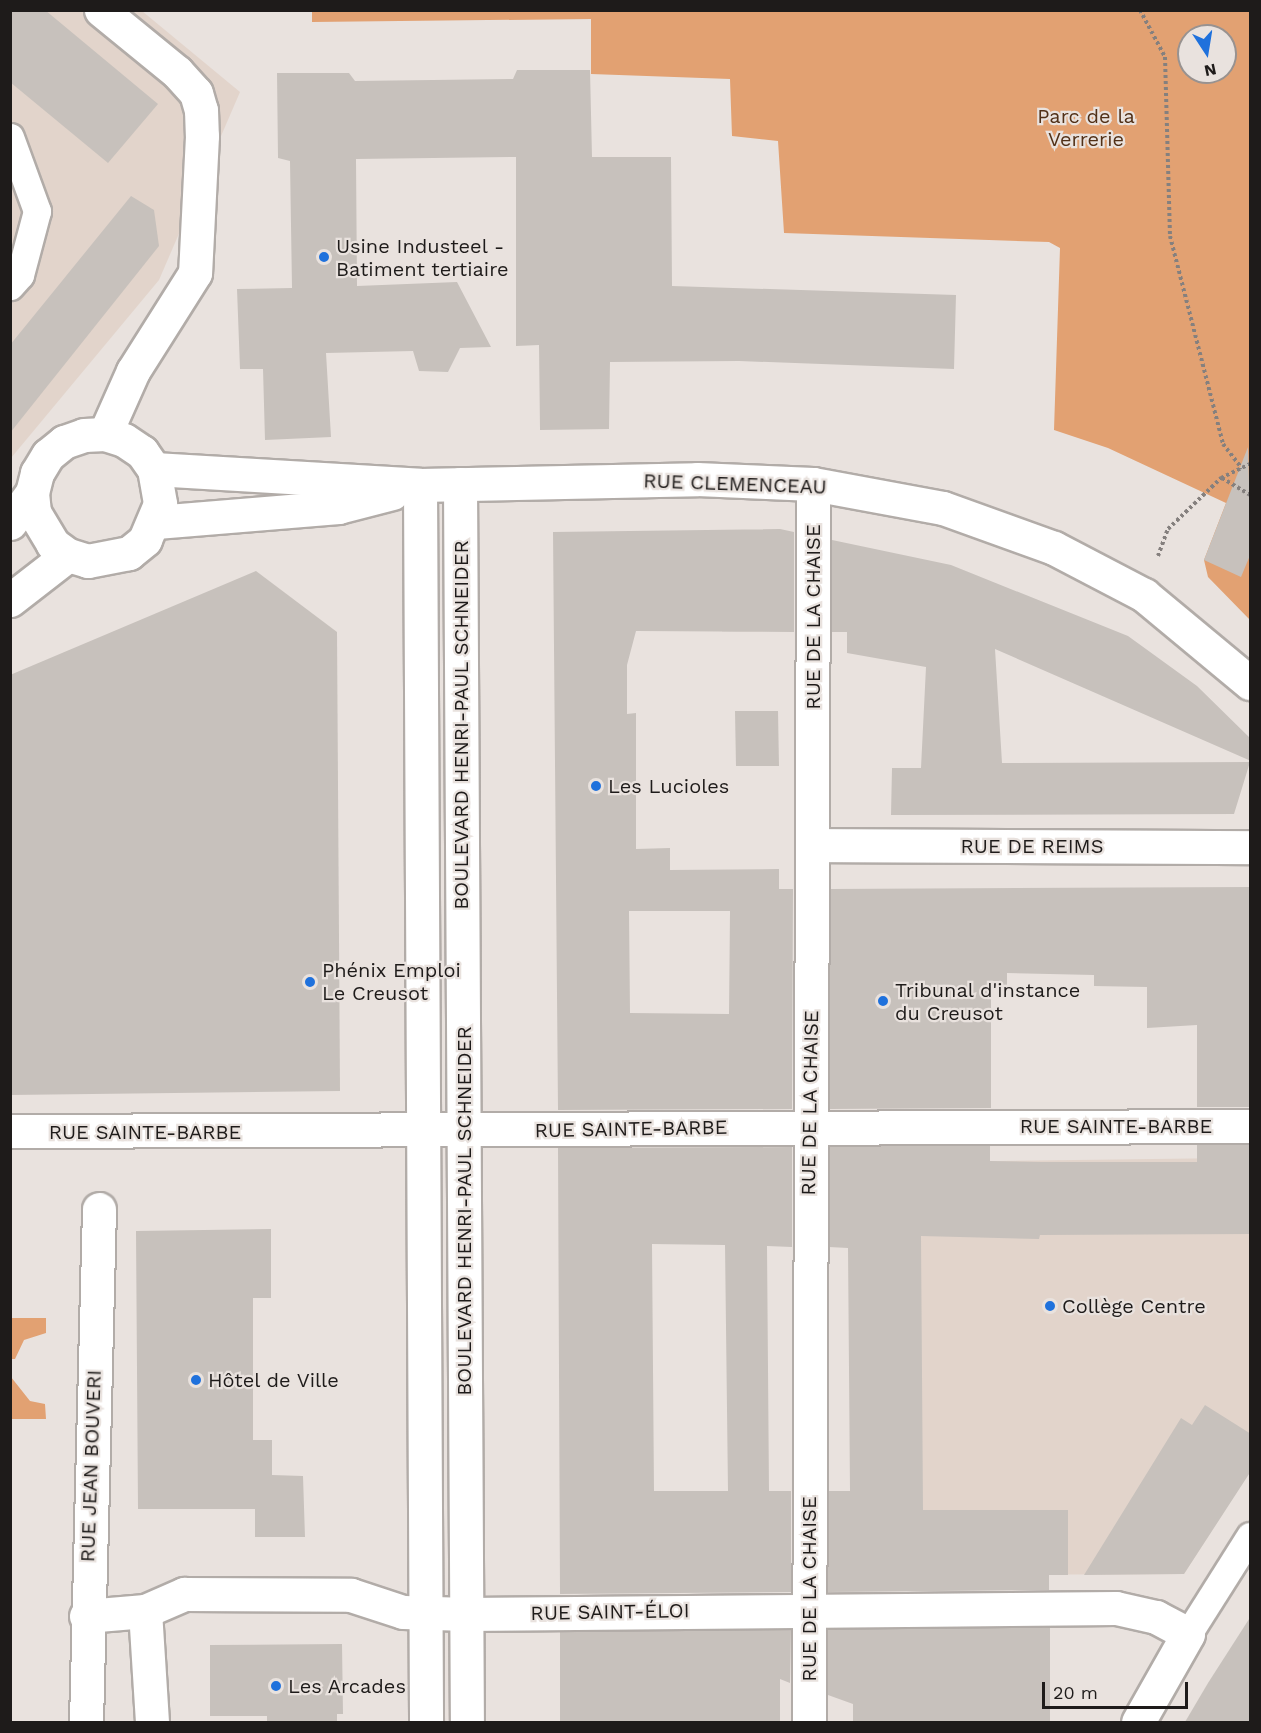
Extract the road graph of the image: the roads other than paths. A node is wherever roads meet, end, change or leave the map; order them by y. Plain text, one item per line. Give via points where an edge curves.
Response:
1 (101, 10) edge
2 (10, 137) edge
3 (10, 286) edge
4 (105, 434) junction
5 (154, 469) junction
6 (460, 484) junction
7 (813, 484) junction
8 (420, 486) junction
9 (33, 493) junction
10 (156, 522) junction
11 (10, 523) edge
12 (68, 555) junction
13 (10, 600) edge
14 (1251, 683) edge
15 (814, 845) junction
16 (1251, 846) edge
17 (809, 1126) junction
18 (1251, 1126) edge
19 (10, 1131) edge
20 (463, 1131) junction
21 (423, 1132) junction
22 (99, 1209) dead end
23 (1251, 1536) edge
24 (809, 1610) junction
25 (144, 1611) junction
26 (425, 1612) junction
27 (466, 1614) junction
28 (86, 1616) junction
29 (1188, 1634) junction
30 (86, 1722) edge
31 (152, 1722) edge
32 (426, 1722) edge
33 (467, 1722) edge
34 (809, 1722) edge
35 (1138, 1722) edge

1 - 4 street via 177,72 196,93 202,136 195,273 133,371
2 - 3 lane via 37,211 20,275
4 - 5 street via 142,452
4 - 9 street via 84,435 64,442 48,455 37,473
5 - 8 street, RUE CLEMENCEAU
5 - 10 street via 160,486
6 - 7 street, RUE CLEMENCEAU via 697,479
6 - 8 street, RUE CLEMENCEAU
6 - 20 street, BOULEVARD HENRI-PAUL SCHNEIDER
7 - 14 street, RUE CLEMENCEAU via 943,508 1054,548 1144,595
7 - 15 street, RUE DE LA CHAISE
8 - 10 street, RUE CLEMENCEAU via 338,507
8 - 21 street, BOULEVARD HENRI-PAUL SCHNEIDER
9 - 11 street
9 - 12 street via 41,530
10 - 12 street via 145,540 129,553 88,561
12 - 13 street
15 - 16 street, RUE DE REIMS
15 - 17 street, RUE DE LA CHAISE
17 - 18 street, RUE SAINTE-BARBE
17 - 20 street, RUE SAINTE-BARBE
17 - 24 street, RUE DE LA CHAISE
19 - 21 street, RUE SAINTE-BARBE
20 - 21 street, RUE SAINTE-BARBE
20 - 27 street, BOULEVARD HENRI-PAUL SCHNEIDER
21 - 26 street, BOULEVARD HENRI-PAUL SCHNEIDER
22 - 28 street, RUE JEAN BOUVERI
23 - 29 lane
24 - 27 street, RUE SAINT-ÉLOI
24 - 29 street, RUE SAINT-ÉLOI via 1116,1608 1156,1617
24 - 34 street, RUE DE LA CHAISE
25 - 26 street, RUE SAINT-ÉLOI via 184,1594 351,1594 403,1612
25 - 28 street, RUE SAINT-ÉLOI
25 - 31 street
26 - 27 street, RUE SAINT-ÉLOI
26 - 32 street, BOULEVARD HENRI-PAUL SCHNEIDER
27 - 33 street, BOULEVARD HENRI-PAUL SCHNEIDER
28 - 30 street, RUE JEAN BOUVERI
29 - 35 street

